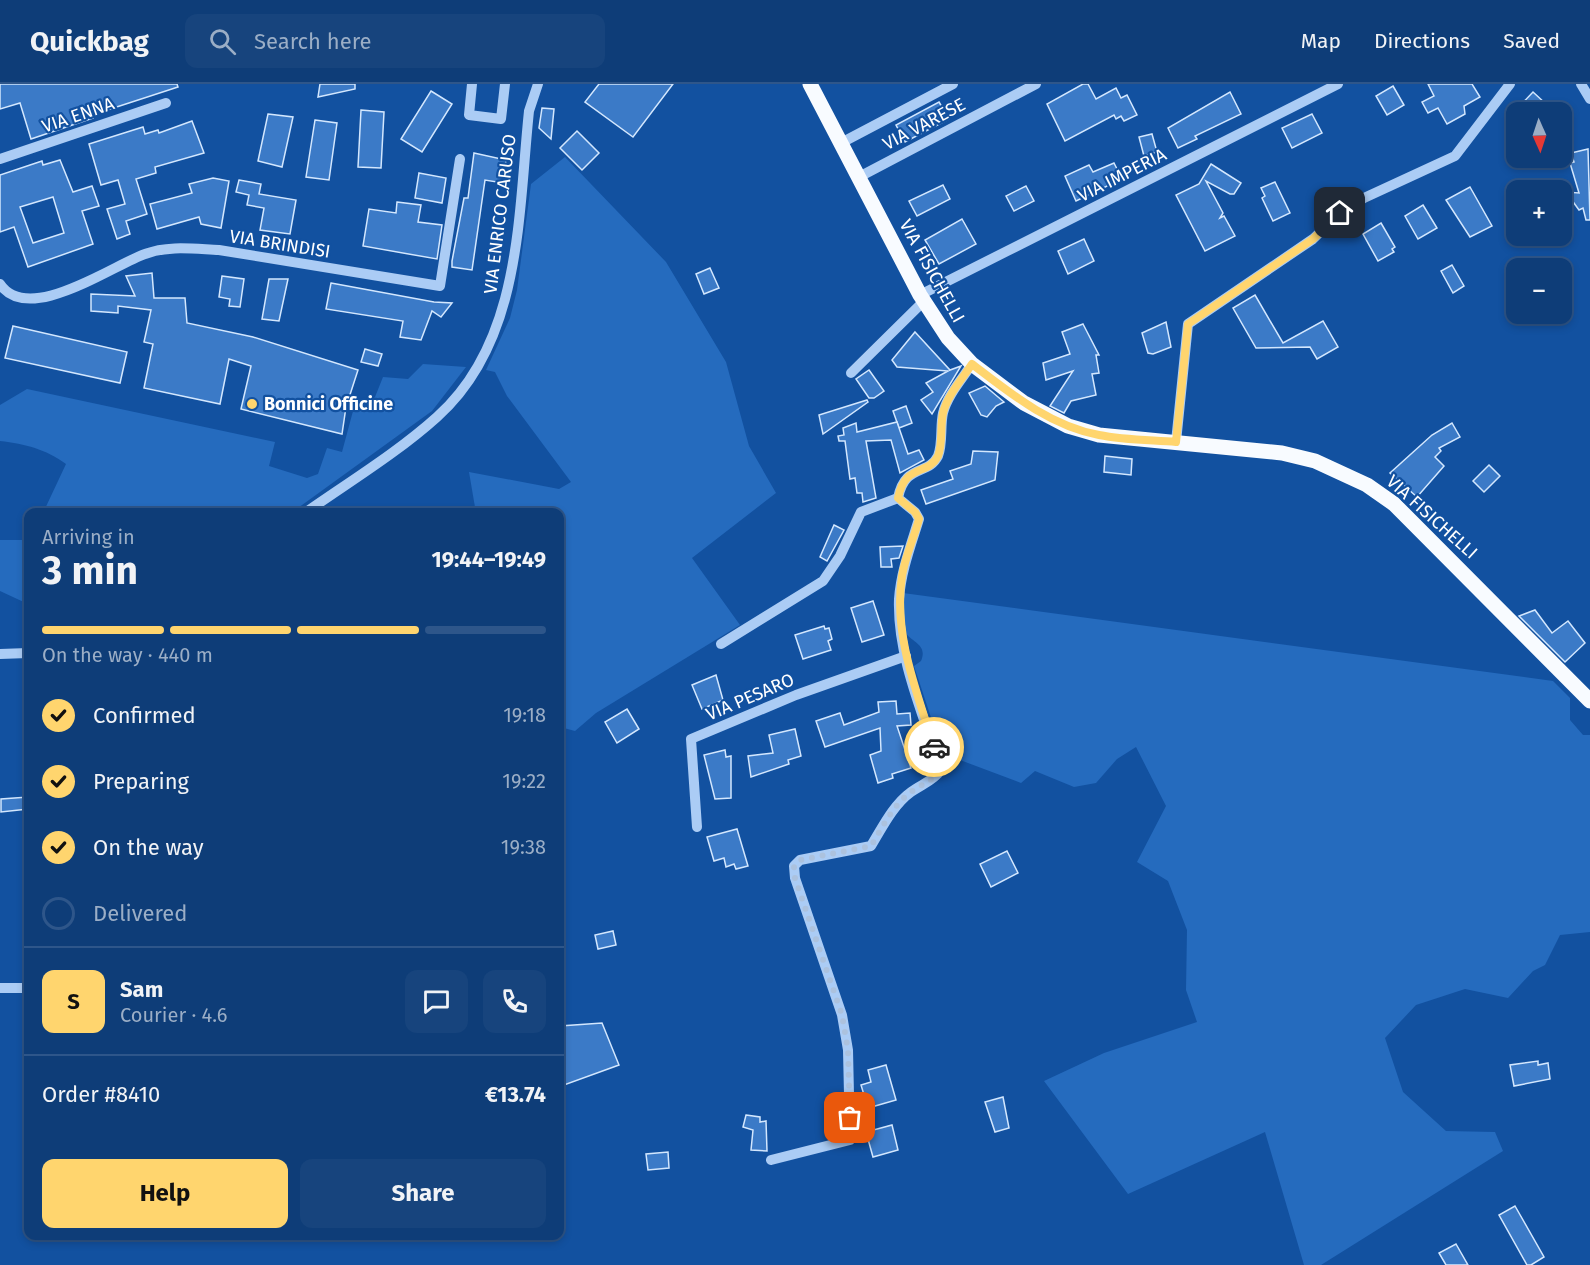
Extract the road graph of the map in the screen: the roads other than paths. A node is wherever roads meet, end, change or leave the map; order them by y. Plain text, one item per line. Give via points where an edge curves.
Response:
1 (472, 84) edge
2 (506, 84) edge
3 (538, 84) edge
4 (810, 84) edge
5 (953, 84) edge
6 (1036, 84) edge
7 (1338, 84) edge
8 (1510, 84) edge
9 (1581, 84) edge
10 (1590, 99) edge
11 (166, 103) dead end
12 (841, 143) junction
13 (0, 159) edge
14 (460, 159) dead end
15 (859, 177) junction
16 (0, 284) edge
17 (922, 298) junction
18 (972, 364) junction
19 (851, 373) dead end
20 (1176, 442) junction
21 (898, 498) junction
22 (312, 508) edge
23 (721, 644) dead end
24 (24, 653) edge
25 (0, 654) edge
26 (906, 656) junction
27 (1590, 701) edge
28 (697, 827) dead end
29 (0, 988) edge
30 (24, 988) edge
31 (771, 1160) dead end

1 - 2 street via 469,116 501,119
3 - 22 street, VIA ENRICO CARUSO via 530,111 508,292 491,343 473,375 439,416
4 - 12 main road, VIA FISICHELLI
5 - 12 street
6 - 15 street, VIA VARESE
7 - 17 street, VIA IMPERIA
8 - 20 street via 1455,156 1340,213 1313,239 1188,324
9 - 10 street
11 - 13 street, VIA ENNA
12 - 15 main road, VIA FISICHELLI
14 - 16 street, VIA BRINDISI via 440,286 219,250 186,249 145,253 58,295 18,296 6,292
15 - 17 main road, VIA FISICHELLI
17 - 18 main road, VIA FISICHELLI via 948,338
17 - 19 street, VIA IMPERIA
18 - 20 main road, VIA FISICHELLI via 1024,403 1068,426 1099,435
18 - 21 street via 944,410 938,455 907,477
20 - 27 main road, VIA FISICHELLI via 1282,453 1315,461 1367,485 1402,511 1464,571
21 - 23 street via 861,512 823,581
21 - 26 street via 919,519 899,601
24 - 25 street
26 - 28 street, VIA PESARO via 796,695 691,739
26 - 31 street via 941,770 909,794 871,846 800,860 794,867 842,1015 848,1061 850,1140
29 - 30 street

